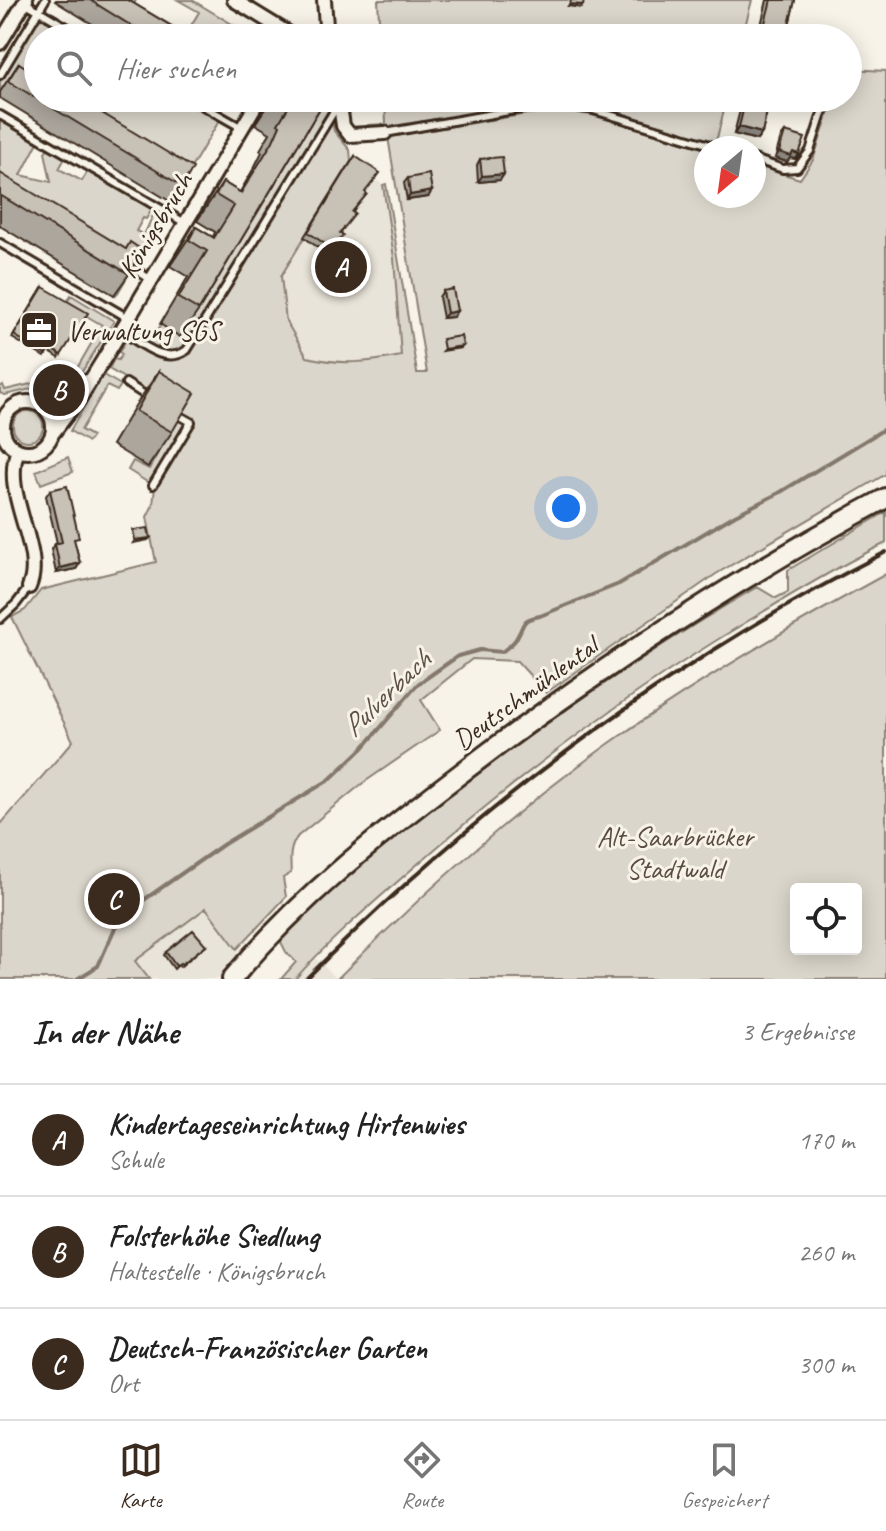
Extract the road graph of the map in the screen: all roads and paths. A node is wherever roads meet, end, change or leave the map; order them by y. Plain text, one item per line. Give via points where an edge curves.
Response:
1 (45, 0) edge
2 (234, 0) edge
3 (324, 0) edge
4 (25, 1) edge
5 (39, 11) junction
6 (31, 24) edge
7 (61, 24) edge
8 (273, 24) edge
9 (326, 24) edge
10 (24, 36) edge
11 (0, 43) edge
12 (0, 75) edge
13 (214, 112) edge
14 (252, 112) edge
15 (332, 112) edge
16 (341, 112) edge
17 (503, 112) edge
18 (600, 112) edge
19 (823, 112) edge
20 (0, 115) edge
21 (242, 128) junction
22 (385, 133) joint
23 (694, 140) edge
24 (766, 163) edge
25 (185, 223) junction
26 (0, 243) edge
27 (122, 262) edge
28 (150, 279) junction
29 (129, 319) junction
30 (121, 331) junction
31 (92, 377) junction
32 (126, 383) dead end
33 (152, 399) edge
34 (33, 402) junction
35 (165, 407) edge
36 (2, 414) edge
37 (52, 434) junction
38 (18, 450) junction
39 (153, 485) dead end
40 (886, 498) edge
41 (29, 587) joint
42 (0, 619) edge
43 (232, 979) edge

1 - 5 lane
2 - 8 street
3 - 9 street
4 - 5 lane
4 - 11 street
5 - 6 lane
5 - 7 lane
10 - 12 lane
13 - 21 lane
14 - 21 street, Königsbruch
15 - 30 lane via 187,350 167,357
16 - 22 street via 350,135
17 - 22 lane
18 - 23 lane
19 - 24 lane via 810,151 797,168
20 - 25 lane
21 - 25 street, Königsbruch
25 - 28 street, Königsbruch
26 - 29 lane
27 - 28 lane
28 - 29 street, Königsbruch
29 - 30 street, Königsbruch
30 - 31 street, Königsbruch
31 - 34 street, Königsbruch via 71,393
31 - 37 street, Königsbruch
32 - 33 lane
34 - 36 street, Königsbruch
34 - 37 street via 48,411
35 - 39 lane via 191,422
36 - 38 street, Königsbruch via 3,433
37 - 38 street, Königsbruch via 42,448
38 - 41 street via 11,471 33,570
40 - 43 main road, Deutschmühlental via 767,566 577,687 333,875 266,937
41 - 42 lane

